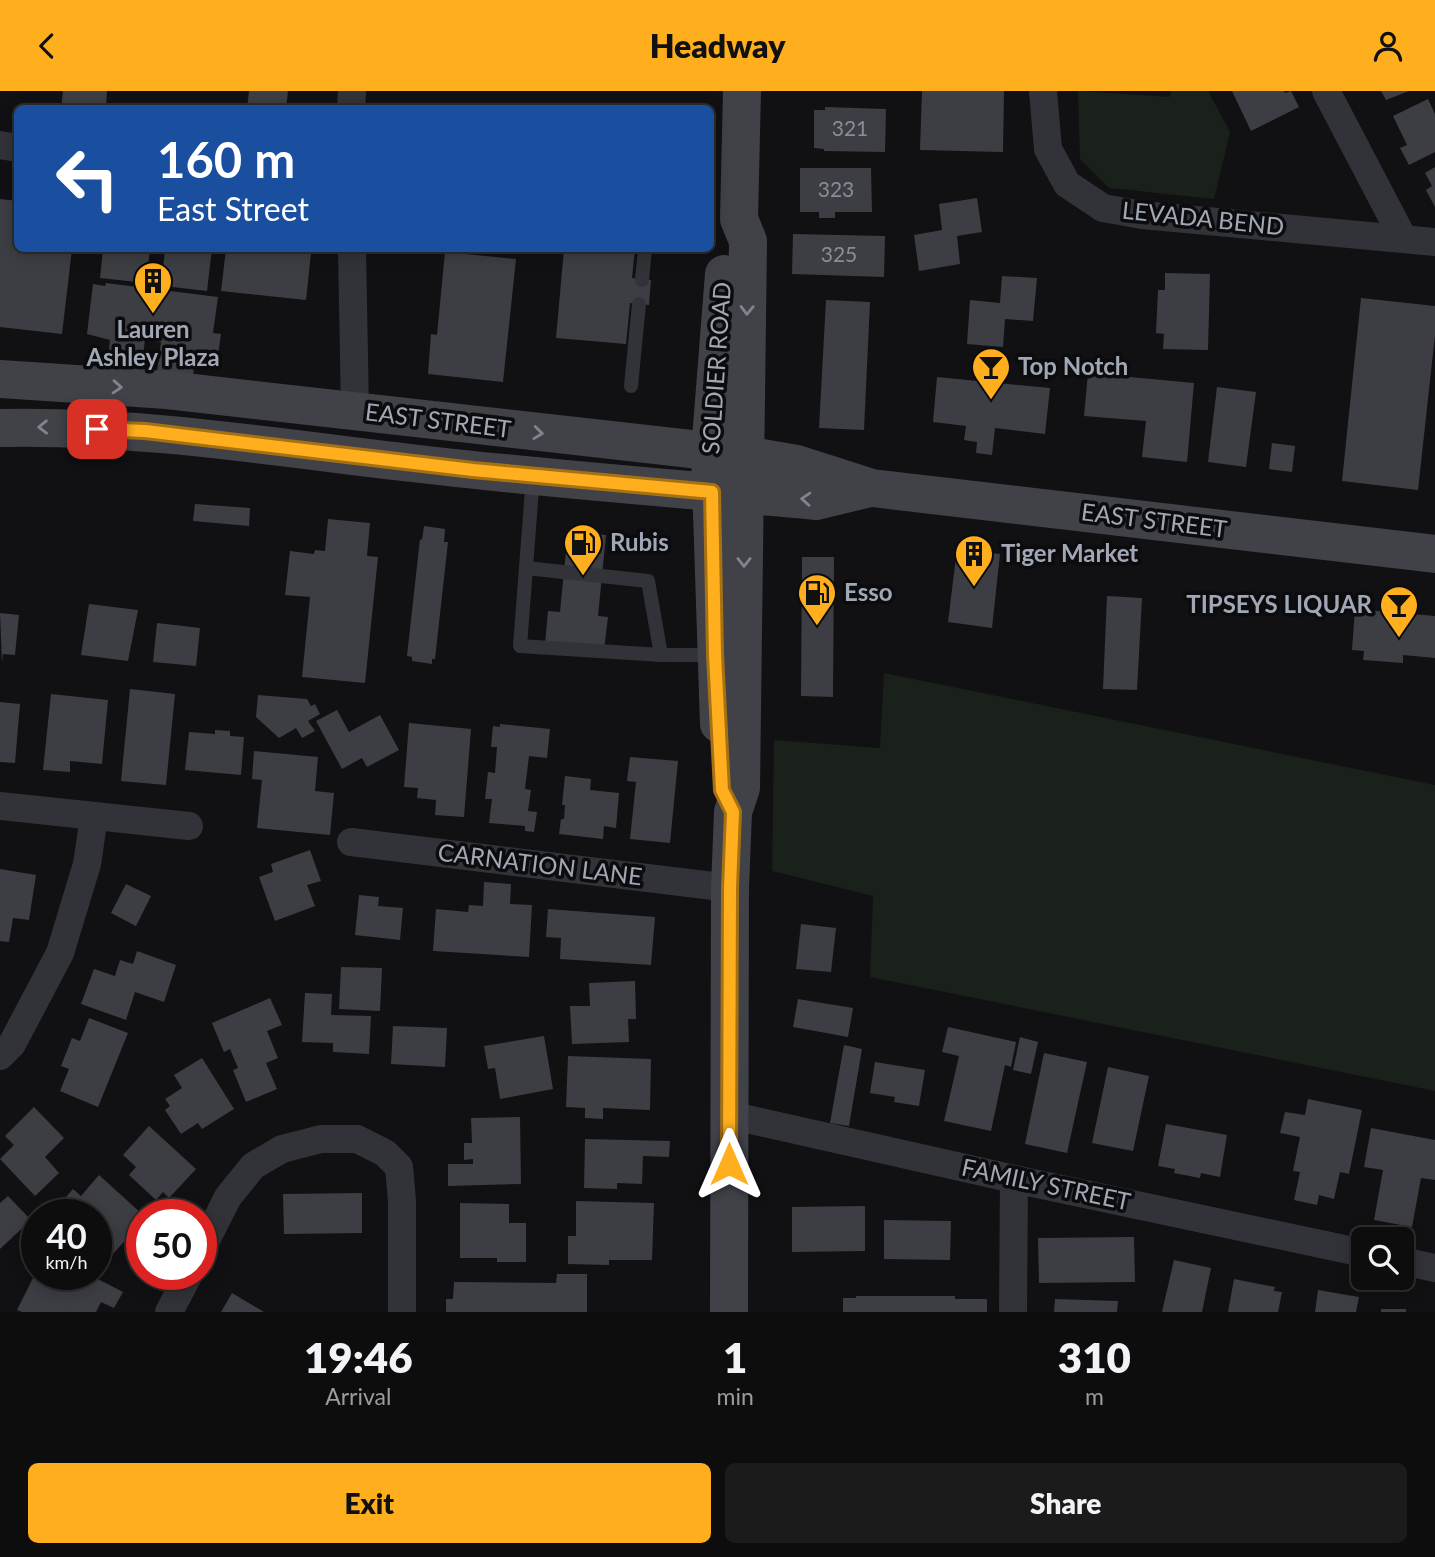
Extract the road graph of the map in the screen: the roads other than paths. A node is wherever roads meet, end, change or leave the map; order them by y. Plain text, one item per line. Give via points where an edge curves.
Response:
1 (742, 91) edge
2 (1043, 91) edge
3 (1326, 91) edge
4 (1403, 238) junction
5 (1435, 242) edge
6 (352, 252) edge
7 (645, 252) edge
8 (642, 279) dead end
9 (639, 304) dead end
10 (0, 379) edge
11 (631, 386) dead end
12 (355, 411) junction
13 (0, 428) edge
14 (727, 454) junction
15 (353, 456) junction
16 (533, 476) junction
17 (872, 488) junction
18 (727, 493) junction
19 (1435, 554) edge
20 (526, 568) junction
21 (661, 655) junction
22 (715, 655) junction
23 (0, 806) edge
24 (733, 812) junction
25 (94, 817) junction
26 (189, 826) dead end
27 (351, 842) dead end
28 (730, 888) junction
29 (0, 1056) edge
30 (729, 1115) junction
31 (1014, 1179) junction
32 (217, 1219) edge
33 (1351, 1250) edge
34 (1414, 1264) edge
35 (1435, 1268) edge
36 (181, 1290) edge
37 (169, 1312) edge
38 (402, 1312) edge
39 (729, 1312) edge
40 (1013, 1312) edge

1 - 14 main road, SOLDIER ROAD via 739,219 727,239
2 - 4 street, LEVADA BEND via 1048,149 1067,184 1103,208
3 - 4 street
4 - 5 street, LEVADA BEND
6 - 12 street
7 - 8 lane
9 - 11 lane
10 -> 12 main road, EAST STREET via 167,390
12 -> 14 main road, EAST STREET
12 - 15 main road
15 -> 13 main road, EAST STREET via 145,431
14 - 17 main road, EAST STREET via 797,464
14 - 18 main road, SOLDIER ROAD
15 - 16 main road, EAST STREET
16 - 18 main road, EAST STREET
16 - 20 lane
17 -> 18 main road, EAST STREET via 816,501
17 - 19 main road, EAST STREET
18 - 22 main road, SOLDIER ROAD
18 -> 24 main road, SOLDIER ROAD via 741,788
20 - 21 lane via 648,582
20 - 21 lane via 520,646
21 - 22 lane
22 - 24 main road, SOLDIER ROAD via 722,790
23 - 25 street
24 - 28 main road, SOLDIER ROAD
25 - 26 street
25 - 29 street via 87,864 60,953 12,1044
27 - 28 street, CARNATION LANE
28 - 30 main road, SOLDIER ROAD
30 - 31 street, FAMILY STREET
30 - 39 main road, SOLDIER ROAD
31 - 33 street, FAMILY STREET
31 - 40 street
32 - 38 street via 253,1166 282,1149 321,1139 357,1139 386,1153 399,1167
34 - 35 street
36 - 37 street

